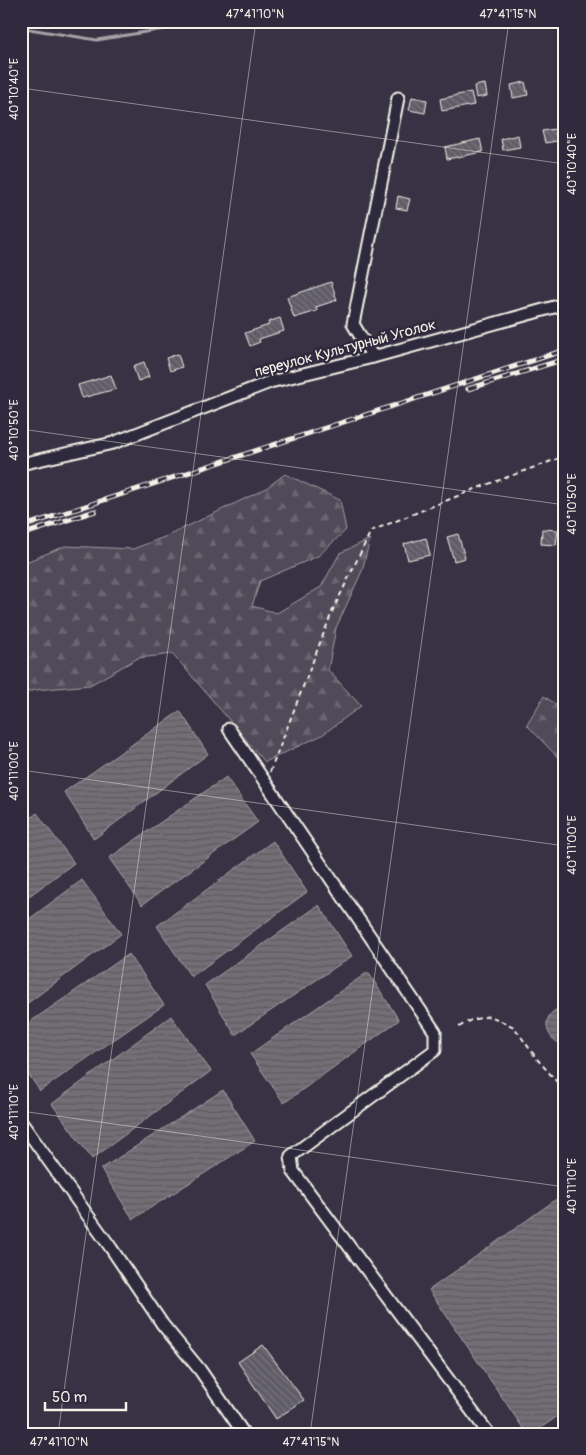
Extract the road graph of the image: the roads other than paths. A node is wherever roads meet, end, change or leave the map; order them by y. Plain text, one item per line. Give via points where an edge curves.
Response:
1 (398, 98) dead end
2 (565, 304) edge
3 (373, 357) junction
4 (21, 464) edge
5 (229, 729) dead end
6 (21, 1122) edge
7 (244, 1434) edge
8 (489, 1434) edge

1 - 3 street via 353,324
2 - 3 street, переулок Культурный Уголок
3 - 4 street, переулок Культурный Уголок via 270,382 113,443
5 - 8 street via 435,1032 435,1050 291,1156 293,1171
6 - 7 street via 162,1325 200,1370

